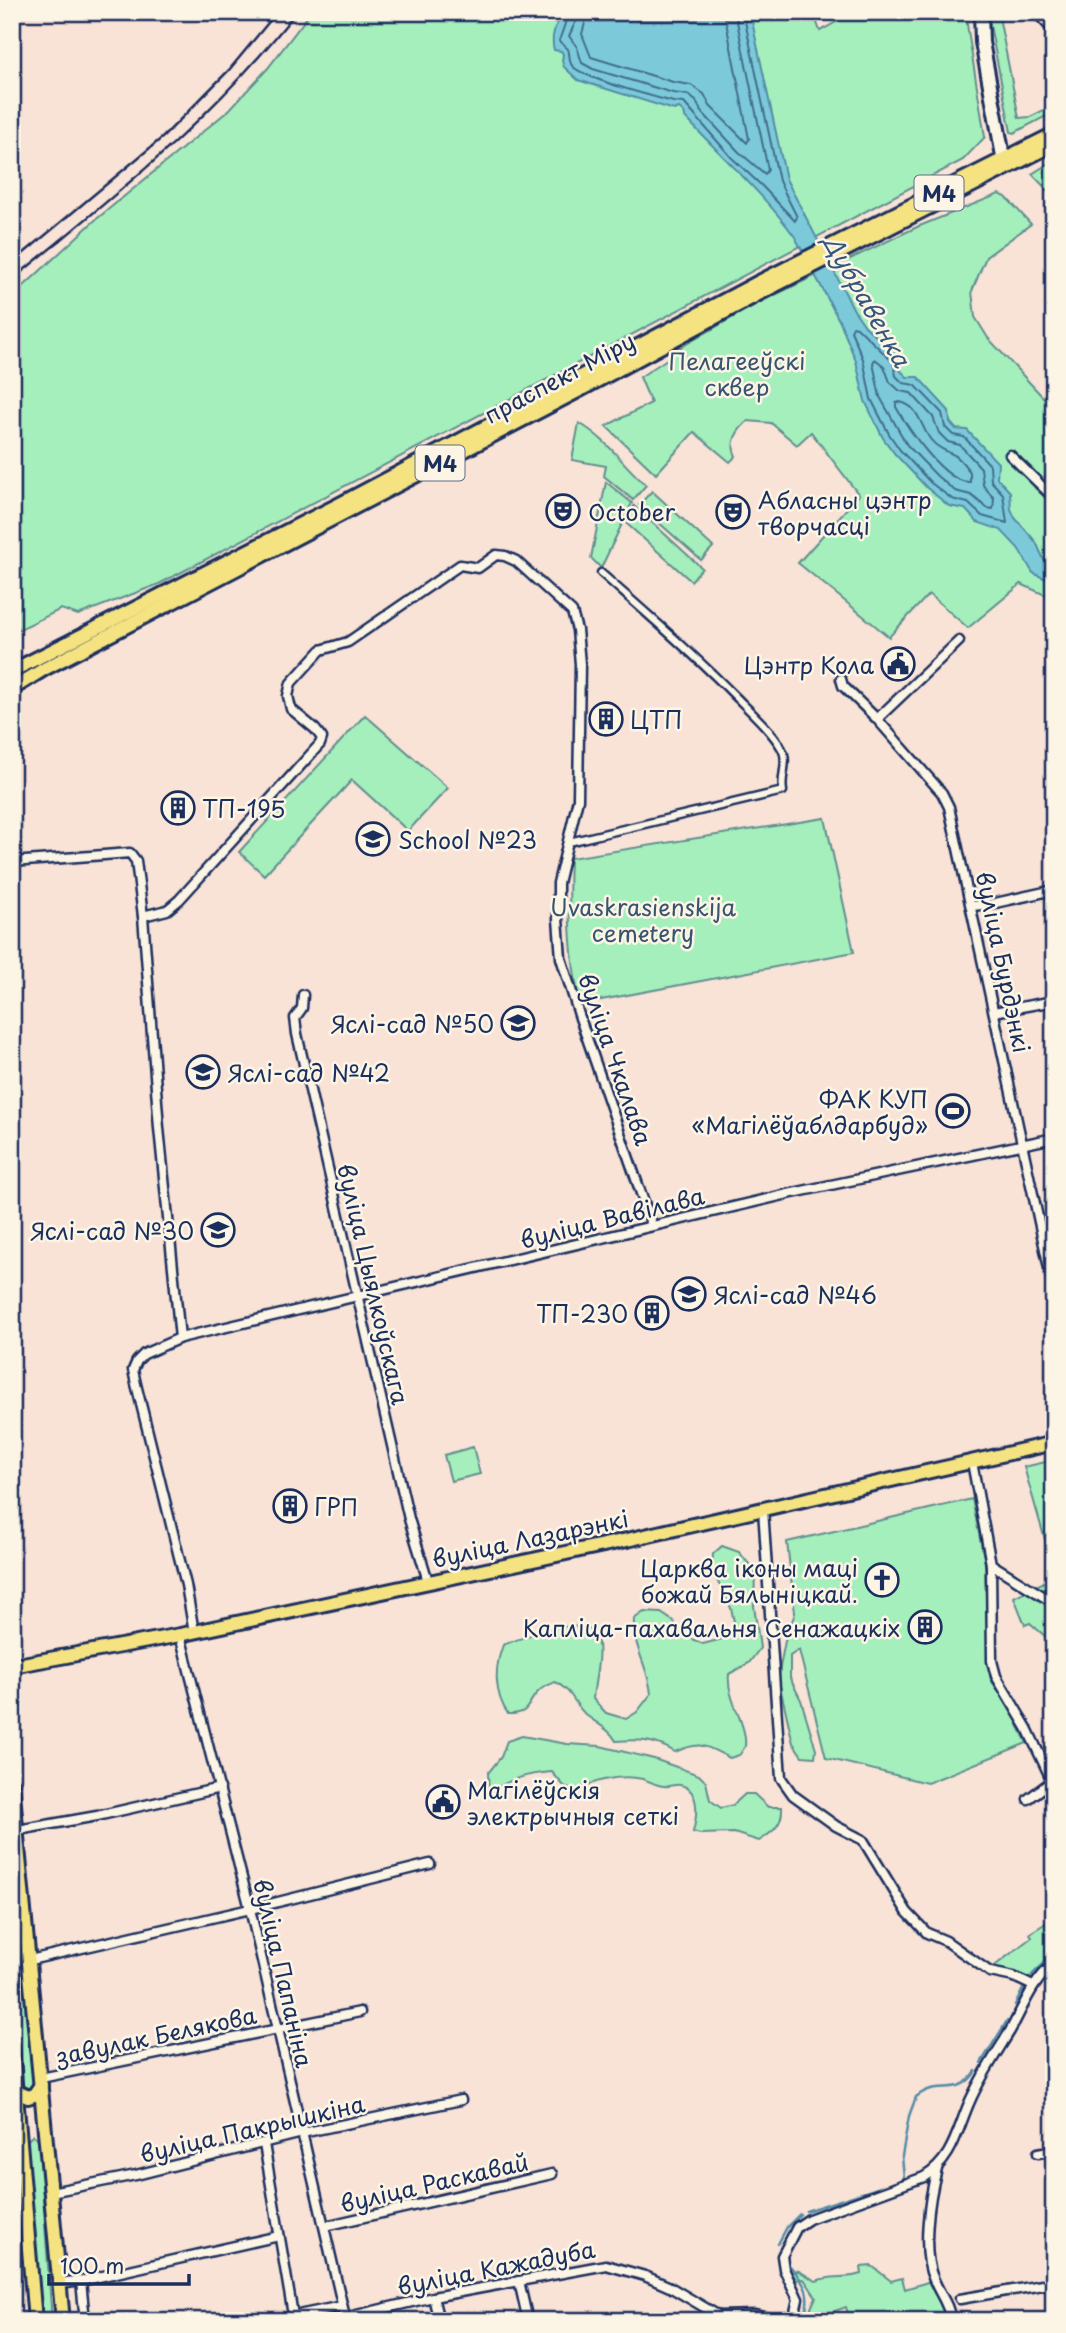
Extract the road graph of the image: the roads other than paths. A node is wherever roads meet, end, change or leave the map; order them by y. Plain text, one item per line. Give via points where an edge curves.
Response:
1 (981, 12) edge
2 (1037, 12) edge
3 (1054, 31) edge
4 (1054, 134) edge
5 (1054, 144) edge
6 (1004, 165) junction
7 (762, 287) junction
8 (1010, 455) dead end
9 (1054, 498) edge
10 (601, 573) dead end
11 (959, 641) dead end
12 (12, 671) edge
13 (841, 679) dead end
14 (12, 689) edge
15 (877, 719) junction
16 (569, 842) junction
17 (12, 862) edge
18 (1054, 890) edge
19 (972, 906) junction
20 (143, 916) junction
21 (303, 995) dead end
22 (1054, 1001) edge
23 (994, 1012) junction
24 (1054, 1139) edge
25 (1024, 1144) junction
26 (652, 1225) junction
27 (1054, 1291) edge
28 (357, 1294) junction
29 (180, 1338) junction
30 (1054, 1443) edge
31 (972, 1462) junction
32 (763, 1509) junction
33 (991, 1564) junction
34 (428, 1581) junction
35 (1054, 1603) edge
36 (194, 1632) junction
37 (180, 1635) junction
38 (12, 1667) edge
39 (12, 1784) edge
40 (220, 1788) junction
41 (1028, 1799) dead end
42 (18, 1830) junction
43 (430, 1864) dead end
44 (250, 1909) junction
45 (30, 1960) junction
46 (1054, 1964) edge
47 (1033, 1986) junction
48 (360, 2012) dead end
49 (277, 2029) junction
50 (12, 2047) edge
51 (41, 2082) junction
52 (17, 2092) junction
53 (461, 2100) dead end
54 (302, 2133) junction
55 (45, 2135) junction
56 (21, 2138) junction
57 (264, 2144) junction
58 (1054, 2150) edge
59 (1038, 2152) dead end
60 (937, 2169) junction
61 (552, 2174) dead end
62 (51, 2192) junction
63 (325, 2226) junction
64 (279, 2236) junction
65 (81, 2281) junction
66 (519, 2281) junction
67 (1054, 2283) edge
68 (60, 2284) junction
69 (433, 2297) junction
70 (960, 2299) dead end
71 (342, 2306) junction
72 (951, 2316) edge
73 (293, 2318) edge
74 (345, 2319) edge
75 (35, 2321) edge
76 (63, 2321) edge
77 (85, 2321) edge
78 (331, 2321) edge
79 (439, 2321) edge
80 (528, 2321) edge
81 (783, 2321) edge
82 (793, 2321) edge

1 - 6 main road
2 - 3 street
4 - 6 main road, праспект Міру / М4
5 - 6 main road, праспект Міру / М4
6 - 7 main road, праспект Міру / М4
7 - 12 main road, праспект Міру / М4
7 - 14 main road, праспект Міру / М4 via 578,391
8 - 9 street
10 - 16 street via 704,664 760,722 782,749 783,791
11 - 15 street
13 - 15 street, вуліца Бурдэнкі
15 - 19 street, вуліца Бурдэнкі via 942,793
16 - 20 street, вуліца Чкалава via 578,799 577,630 572,612 516,562 496,555 478,568 460,565 348,642 321,650 291,682 288,696 291,709 322,738 320,744 179,900 166,911
16 - 26 street, вуліца Чкалава via 558,883 561,958
17 - 20 street via 130,853 136,861
18 - 19 street
19 - 23 street, вуліца Бурдэнкі
20 - 29 street
21 - 28 street, вуліца Цыялкоўскага via 295,1018 297,1034
22 - 23 street
23 - 25 street, вуліца Бурдэнкі
24 - 25 street, вуліца Вавілава
25 - 26 street, вуліца Вавілава
25 - 27 street, вуліца Бурдэнкі
26 - 28 street, вуліца Вавілава
28 - 29 street, вуліца Вавілава
28 - 34 street, вуліца Цыялкоўскага via 409,1519
29 - 36 street via 144,1354 133,1370
30 - 31 main road, вуліца Лазарэнкі
31 - 32 main road, вуліца Лазарэнкі
31 - 33 street
32 - 34 main road, вуліца Лазарэнкі
32 - 47 street via 781,1778 793,1795 863,1840 907,1912 928,1933 990,1972
33 - 35 street
33 - 41 street via 996,1676 1052,1781
34 - 36 main road, вуліца Лазарэнкі
36 - 37 main road, вуліца Лазарэнкі
37 - 38 main road, вуліца Лазарэнкі
37 - 40 street, вуліца Папаніна
39 - 42 main road
40 - 42 street
40 - 44 street, вуліца Папаніна
42 - 45 main road
43 - 44 street
44 - 45 street
44 - 49 street, вуліца Папаніна
45 - 51 main road
46 - 47 street
47 - 60 street
48 - 49 street, завулак Белякова
49 - 51 street, завулак Белякова
49 - 54 street, вуліца Папаніна
50 - 52 main road
51 - 52 main road via 34,2095
51 - 55 main road
52 - 56 main road
53 - 54 street, вуліца Пакрышкіна
54 - 57 street, вуліца Пакрышкіна
54 - 63 street, вуліца Папаніна
55 - 56 main road via 29,2131
55 - 62 main road
56 - 75 main road
57 - 62 street, вуліца Пакрышкіна
57 - 64 street
58 - 59 street
60 - 72 street via 927,2236 933,2278
60 - 82 street via 797,2227 782,2256 798,2299
61 - 63 street, вуліца Раскавай
62 - 68 main road
63 - 71 street, вуліца Папаніна
64 - 65 street
64 - 73 street
65 - 68 street
65 - 77 street
66 - 69 street, вуліца Кажадуба
66 - 80 street
66 - 81 street, вуліца Кажадуба via 606,2265 670,2287 719,2316 755,2315
67 - 70 street
68 - 76 main road
69 - 74 street, вуліца Кажадуба
69 - 79 street
71 - 73 street
71 - 74 street, вуліца Папаніна
74 - 78 street, вуліца Кажадуба

